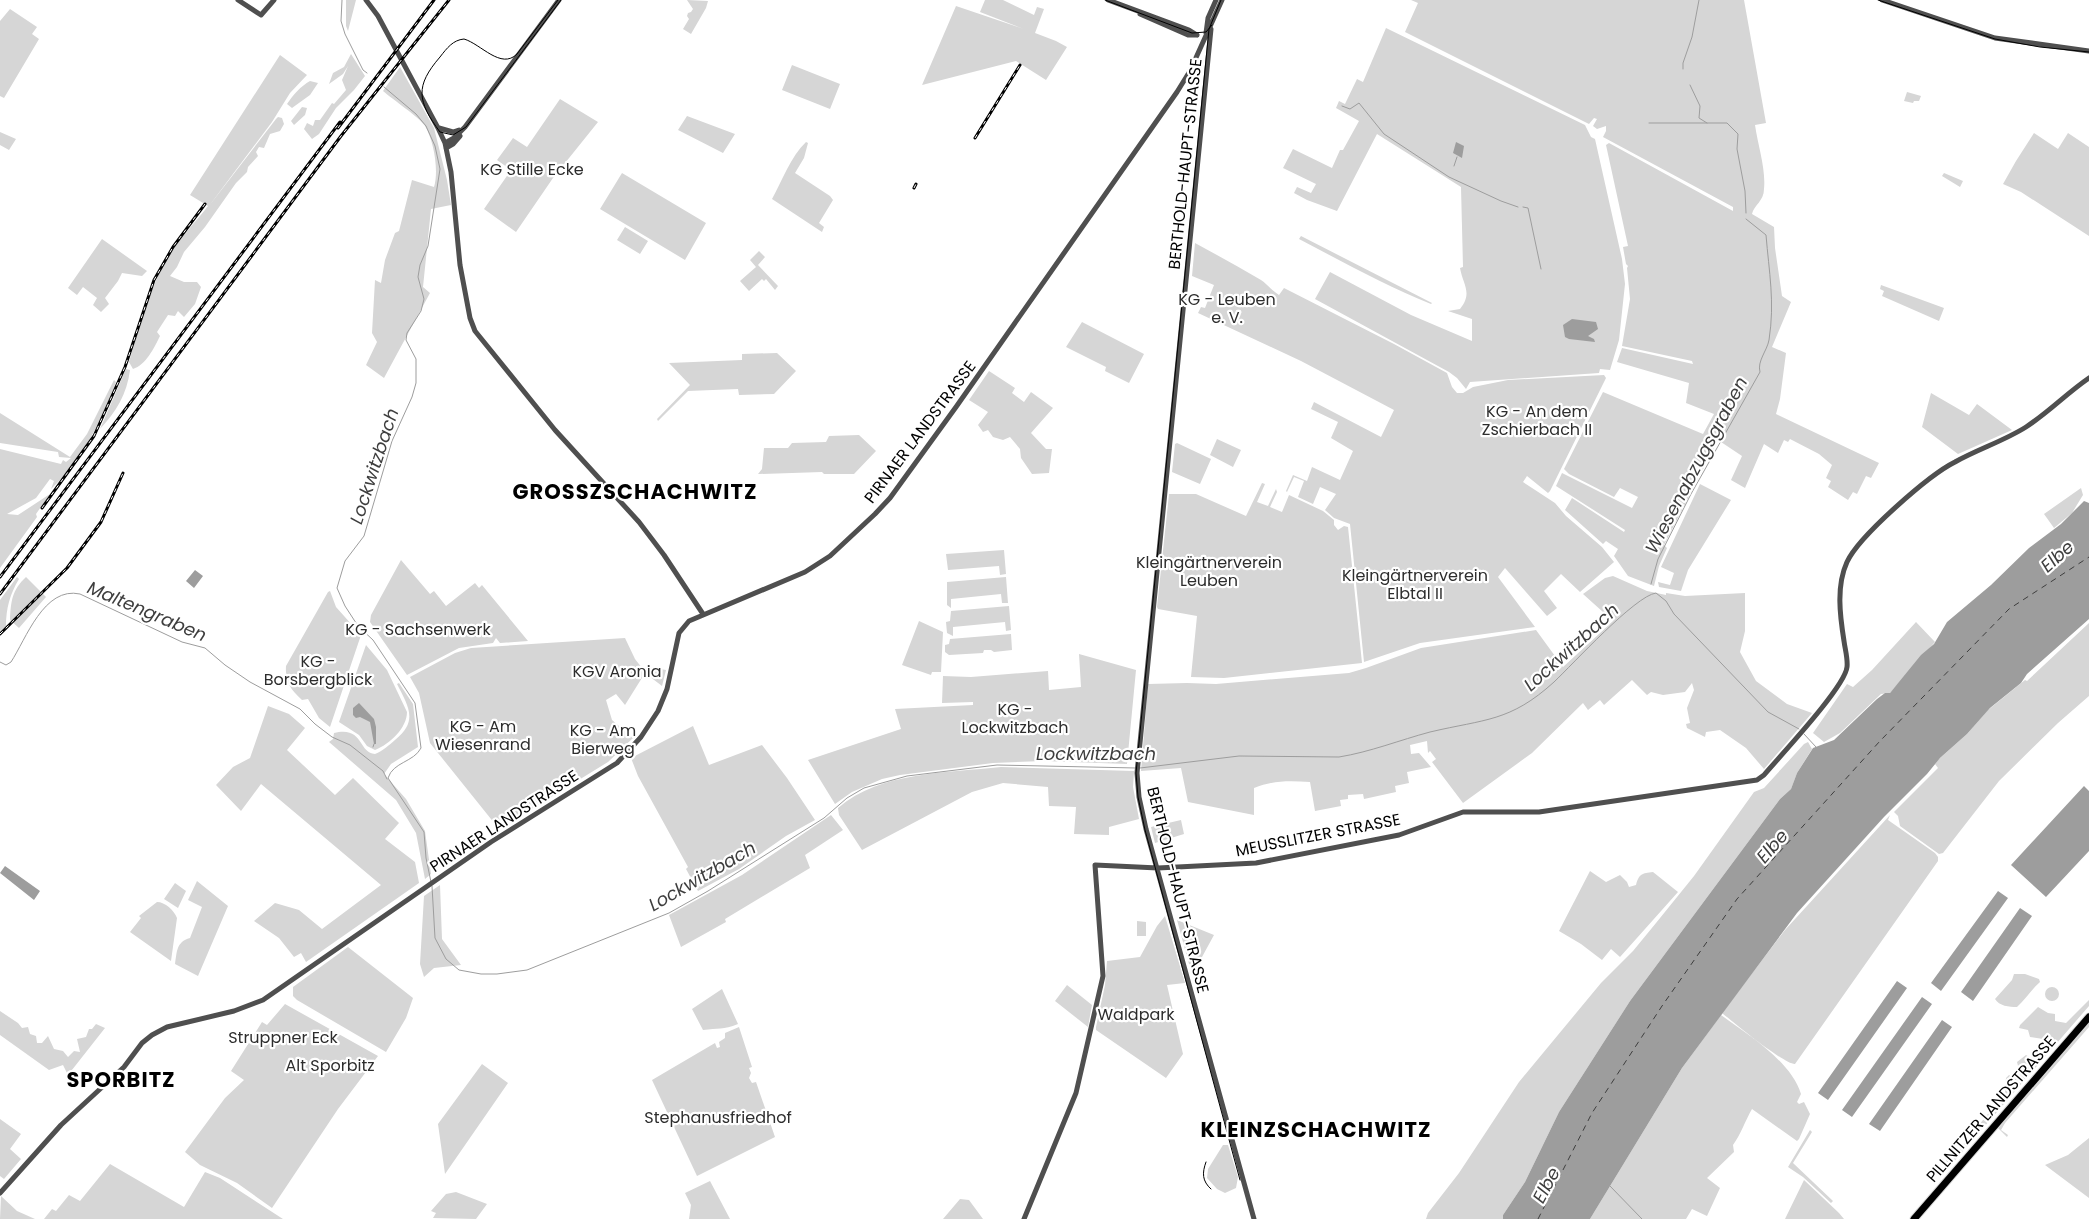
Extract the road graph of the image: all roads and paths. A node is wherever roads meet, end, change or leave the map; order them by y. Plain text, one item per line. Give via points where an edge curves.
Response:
1 (238, 0) edge
2 (274, 0) edge
3 (366, 0) edge
4 (559, 0) edge
5 (1108, 0) edge
6 (1216, 0) edge
7 (1222, 0) edge
8 (1882, 0) edge
9 (1207, 39) junction
10 (2089, 51) edge
11 (465, 127) junction
12 (438, 128) junction
13 (445, 146) junction
14 (2089, 378) edge
15 (703, 614) junction
16 (1157, 868) junction
17 (2089, 1017) edge
18 (0, 1193) edge
19 (1024, 1219) edge
20 (1254, 1219) edge
21 (1914, 1219) edge

1 - 2 street via 261,15
3 - 12 street via 378,16
4 - 11 street
5 - 9 street
6 - 9 street, PIRNAER LANDSTRASSE via 1208,18
7 - 9 street, BERTHOLD-HAUPT-STRASSE
8 - 10 street via 1995,38
9 - 15 street, PIRNAER LANDSTRASSE via 1177,92 890,498 843,546 818,565
9 - 16 street, BERTHOLD-HAUPT-STRASSE via 1137,761 1140,807
11 - 12 street via 452,132
11 - 13 street via 453,144
12 - 13 street
13 - 15 street via 453,182 460,265 475,331 555,430 639,522
14 - 16 street, MEUSSLITZER STRASSE via 2026,427 1942,470 1858,545 1844,571 1840,594 1847,668 1838,685 1805,727 1764,775 1751,782 1539,812 1463,812 1399,835 1265,861
15 - 18 street, PIRNAER LANDSTRASSE via 689,620 679,633 664,698 650,724 628,753 436,879 262,1000 152,1034 124,1067 62,1125
16 - 19 street, MEUSSLITZER STRASSE via 1095,865 1103,976 1076,1093
16 - 20 street, BERTHOLD-HAUPT-STRASSE
17 - 21 main road, PILLNITZER LANDSTRASSE

